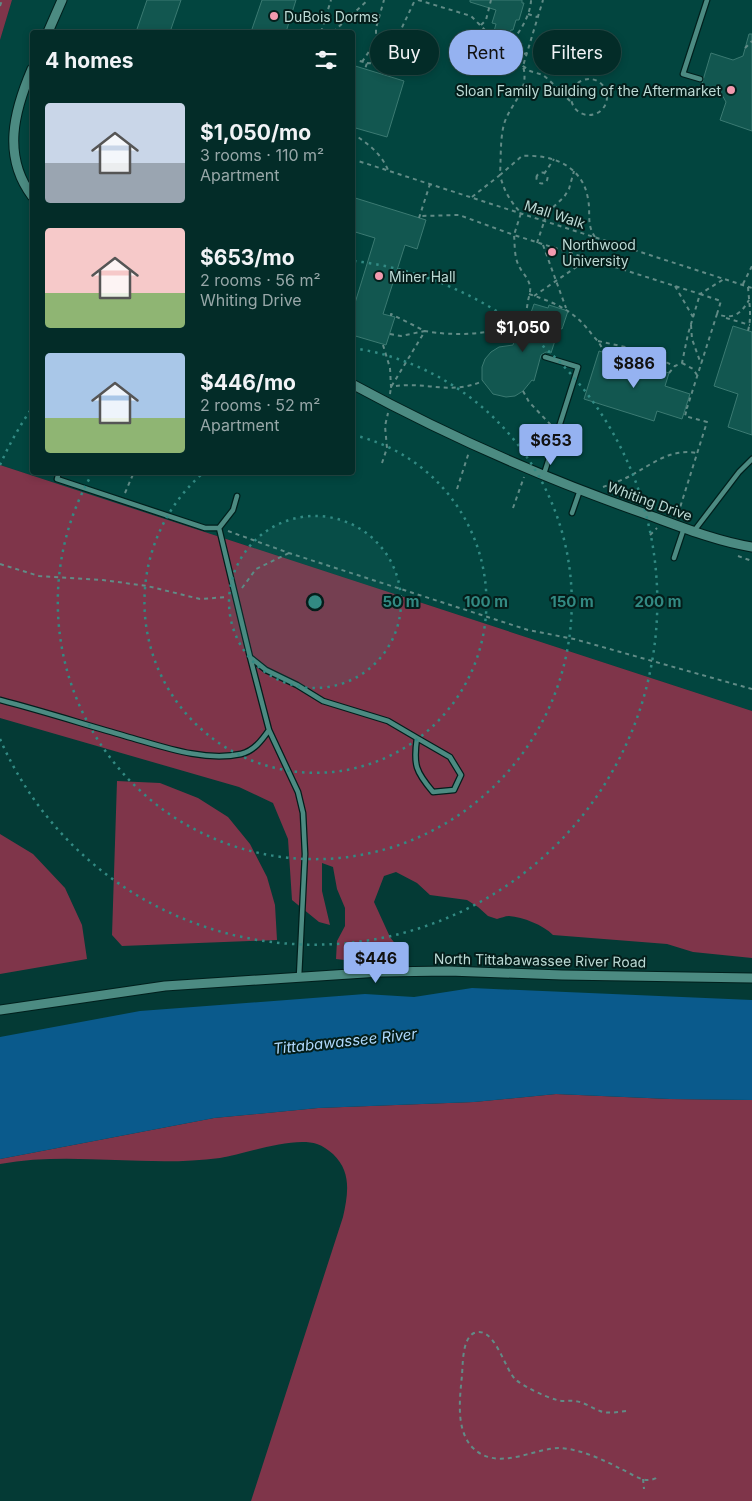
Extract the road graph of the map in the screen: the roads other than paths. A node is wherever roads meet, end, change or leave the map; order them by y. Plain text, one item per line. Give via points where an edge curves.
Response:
1 (62, 0) edge
2 (707, 0) edge
3 (49, 30) edge
4 (30, 73) edge
5 (700, 79) dead end
6 (30, 192) edge
7 (546, 357) dead end
8 (355, 386) edge
9 (752, 459) edge
10 (58, 475) edge
11 (543, 476) junction
12 (580, 490) junction
13 (237, 496) dead end
14 (572, 513) dead end
15 (219, 528) junction
16 (684, 528) junction
17 (694, 531) junction
18 (752, 547) edge
19 (674, 558) dead end
20 (250, 657) junction
21 (0, 700) edge
22 (269, 730) junction
23 (418, 738) junction
24 (299, 978) junction
25 (752, 978) edge
26 (0, 1010) edge

1 - 3 street
2 - 5 lane via 683,74
4 - 6 street via 22,91 13,136 14,155
7 - 11 lane via 578,367
8 - 11 street, Whiting Drive
9 - 17 lane
10 - 15 lane via 57,479 205,528
11 - 12 street, Whiting Drive
12 - 14 lane
12 - 16 street, Whiting Drive
13 - 15 lane via 232,510
15 - 20 lane
16 - 17 street, Whiting Drive
16 - 19 lane
17 - 18 street, Whiting Drive
20 - 22 lane
20 - 23 lane via 266,670 323,700 388,721
21 - 22 lane via 196,754 224,756 243,753 260,743
22 - 24 lane via 298,792 303,813 305,854
23 - 23 lane via 414,756 420,776 434,792 454,790 461,775 450,757
24 - 25 street, North Tittabawassee River Road via 449,971
24 - 26 street, North Tittabawassee River Road via 164,986

